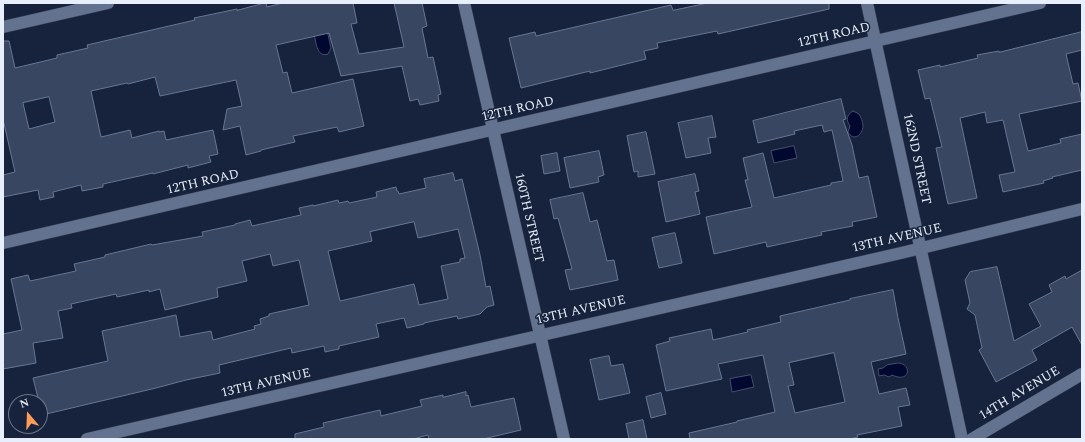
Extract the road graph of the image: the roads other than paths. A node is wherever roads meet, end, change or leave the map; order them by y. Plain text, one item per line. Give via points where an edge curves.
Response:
1 (108, 3) edge
2 (464, 3) edge
3 (867, 3) edge
4 (1040, 3) edge
5 (3, 27) edge
6 (876, 41) junction
7 (493, 130) junction
8 (1082, 209) edge
9 (3, 243) edge
10 (920, 248) junction
11 (541, 335) junction
12 (1082, 374) edge
13 (87, 439) edge
14 (564, 439) edge
15 (962, 439) edge
16 (972, 439) edge

1 - 5 street
2 - 7 street, 160TH STREET
3 - 6 street, 162ND STREET
4 - 6 street, 12TH ROAD
6 - 7 street, 12TH ROAD
6 - 10 street, 162ND STREET
7 - 9 street, 12TH ROAD
7 - 11 street, 160TH STREET
8 - 10 street, 13TH AVENUE
10 - 11 street, 13TH AVENUE
10 - 15 street, 162ND STREET
11 - 13 street, 13TH AVENUE
11 - 14 street, 160TH STREET
12 - 16 street, 14TH AVENUE

